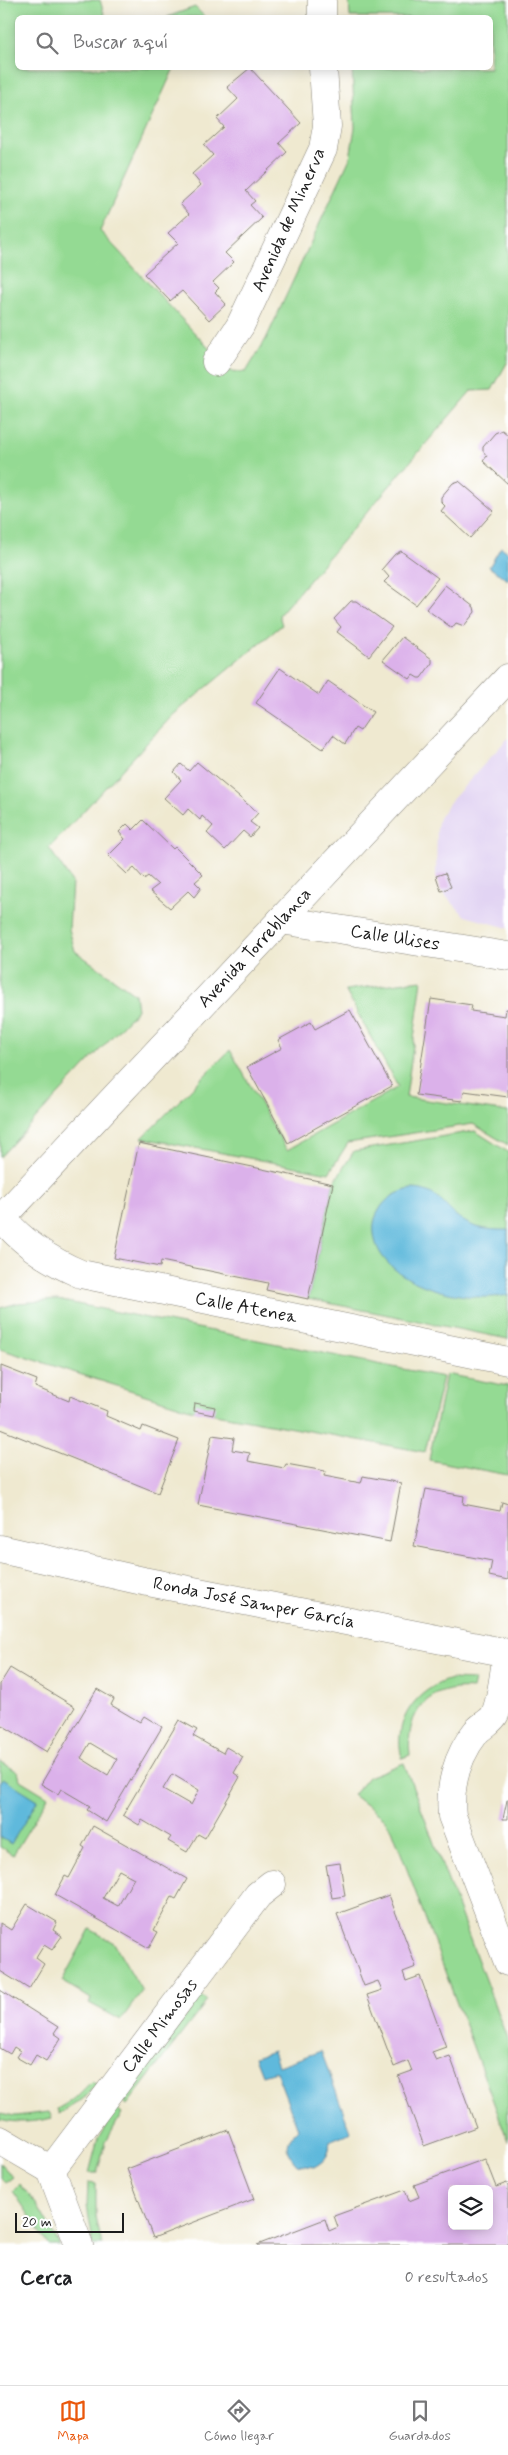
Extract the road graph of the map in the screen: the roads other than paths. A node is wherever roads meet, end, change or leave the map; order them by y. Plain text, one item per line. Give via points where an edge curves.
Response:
1 (322, 0) edge
2 (322, 15) edge
3 (324, 70) edge
4 (216, 362) dead end
5 (508, 678) edge
6 (281, 920) junction
7 (508, 956) edge
8 (1, 1220) edge
9 (508, 1361) edge
10 (0, 1549) edge
11 (508, 1653) edge
12 (502, 1716) edge
13 (272, 1884) dead end
14 (508, 1962) edge
15 (0, 2140) edge
16 (51, 2170) junction
17 (79, 2245) edge

1 - 2 street
3 - 4 street, Avenida de Minerva via 326,126 323,150 240,326
5 - 6 street, Avenida Torreblanca
6 - 7 street, Calle Ulises
6 - 8 street, Avenida Torreblanca
8 - 9 street, Calle Atenea via 38,1252 81,1274
10 - 11 street, Ronda José Samper García via 143,1581
11 - 12 street
12 - 14 street via 477,1730 466,1746 457,1765 450,1796 452,1816
13 - 16 street, Calle Mimosas via 253,1902
15 - 16 street
16 - 17 street

